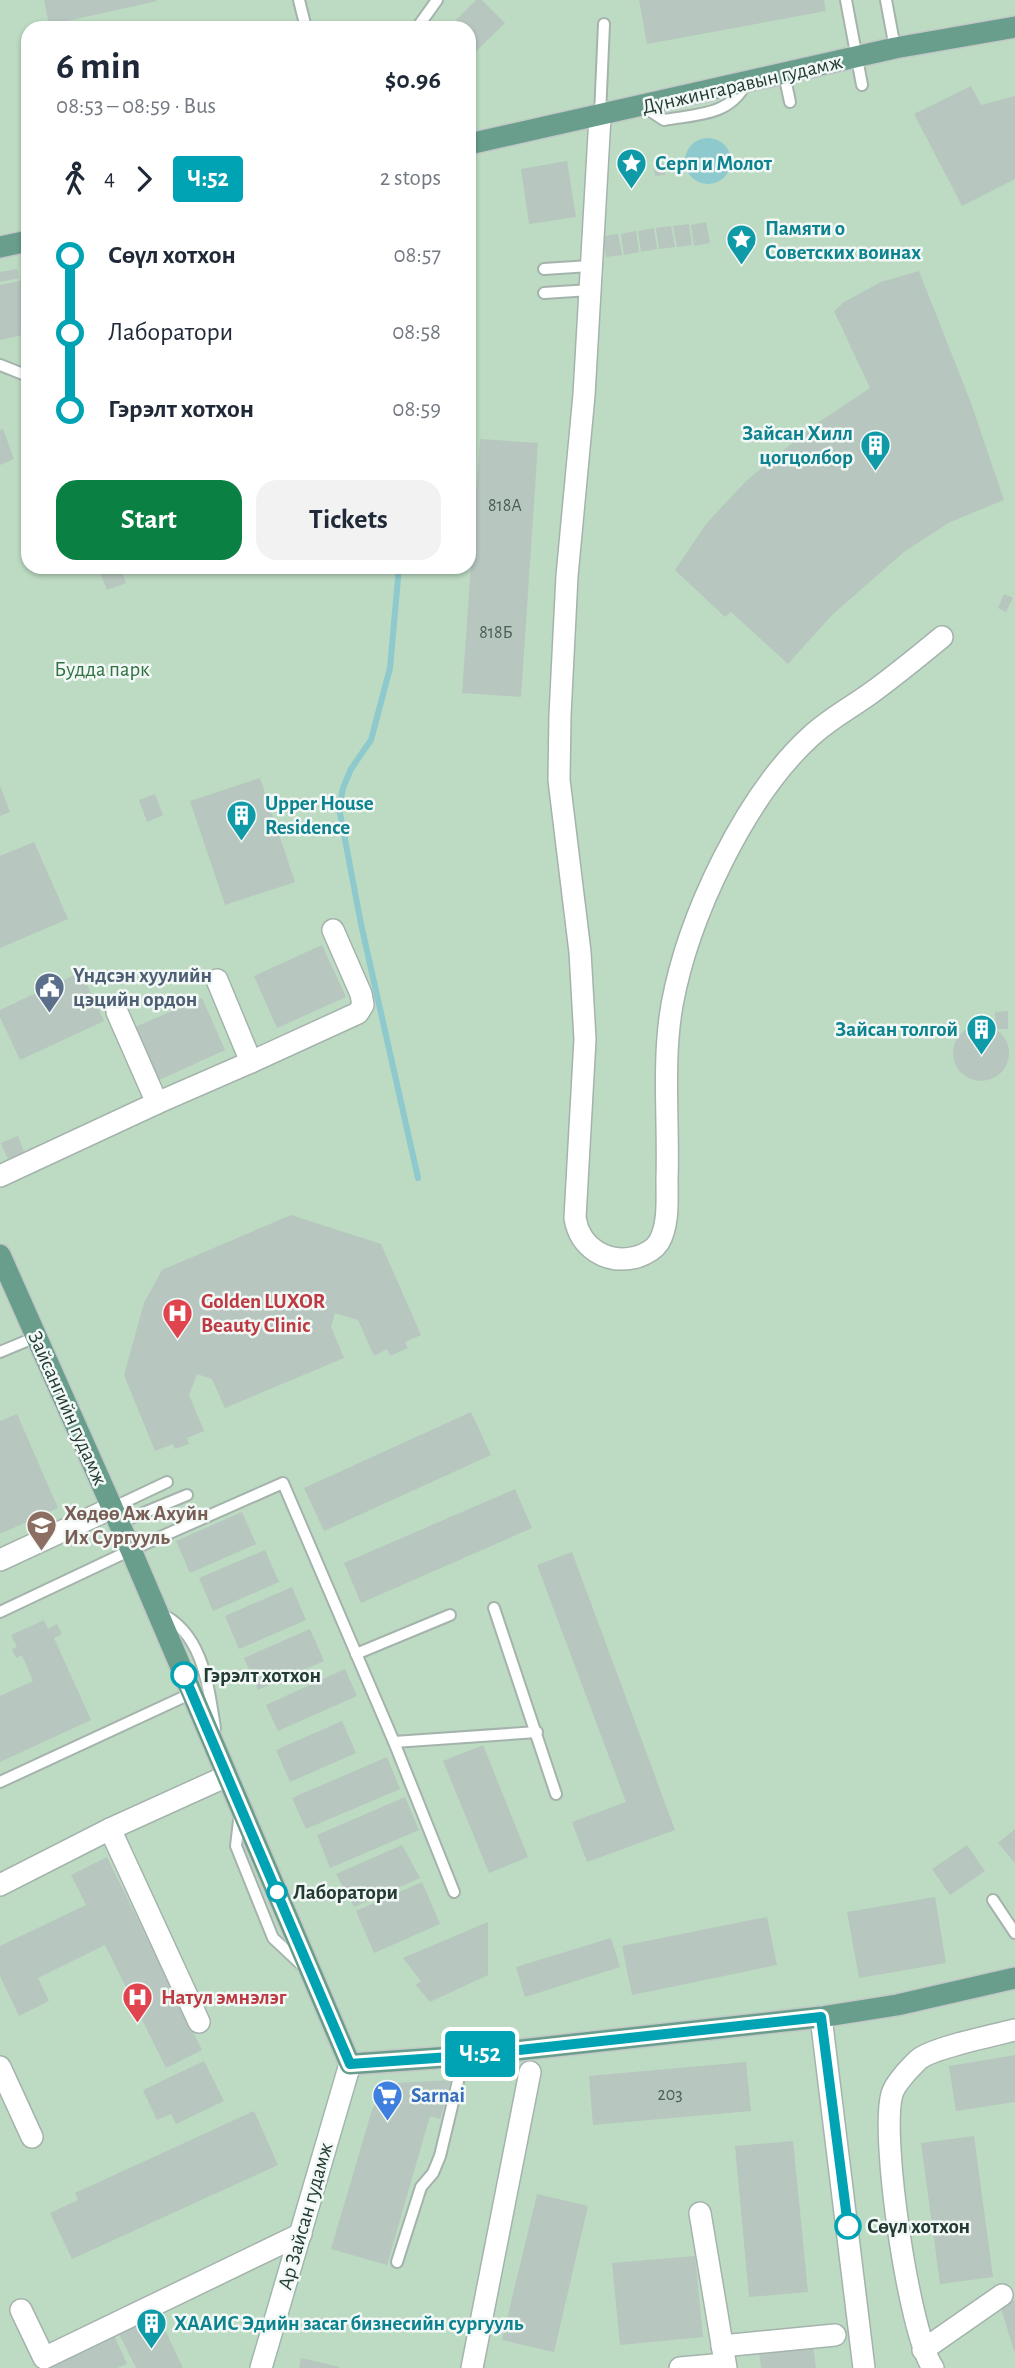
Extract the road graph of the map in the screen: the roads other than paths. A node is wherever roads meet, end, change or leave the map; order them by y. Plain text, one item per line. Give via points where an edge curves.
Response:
1 (299, 0) edge
2 (438, 0) edge
3 (846, 0) edge
4 (886, 0) edge
5 (304, 21) edge
6 (422, 21) edge
7 (604, 24) dead end
8 (1015, 27) edge
9 (895, 48) junction
10 (857, 57) junction
11 (783, 74) junction
12 (746, 83) junction
13 (862, 85) dead end
14 (790, 102) dead end
15 (605, 115) junction
16 (476, 143) edge
17 (21, 243) edge
18 (0, 247) edge
19 (590, 266) junction
20 (544, 269) dead end
21 (590, 290) junction
22 (544, 293) dead end
23 (0, 365) edge
24 (21, 373) edge
25 (942, 637) dead end
26 (333, 930) dead end
27 (217, 980) dead end
28 (117, 1012) dead end
29 (251, 1062) junction
30 (157, 1103) junction
31 (0, 1176) edge
32 (0, 1255) edge
33 (36, 1337) junction
34 (0, 1352) edge
35 (167, 1482) dead end
36 (187, 1495) dead end
37 (116, 1516) junction
38 (131, 1550) junction
39 (0, 1560) edge
40 (494, 1608) dead end
41 (157, 1611) junction
42 (0, 1612) edge
43 (450, 1615) dead end
44 (356, 1654) junction
45 (192, 1693) junction
46 (537, 1732) junction
47 (394, 1742) junction
48 (224, 1767) junction
49 (0, 1782) edge
50 (556, 1794) dead end
51 (110, 1829) junction
52 (0, 1885) edge
53 (454, 1892) dead end
54 (993, 1900) dead end
55 (1015, 1933) edge
56 (1015, 1979) edge
57 (821, 2017) junction
58 (199, 2022) dead end
59 (1015, 2030) edge
60 (535, 2046) junction
61 (464, 2056) junction
62 (350, 2064) junction
63 (0, 2067) edge
64 (530, 2071) joint
65 (32, 2137) dead end
66 (700, 2213) dead end
67 (301, 2234) junction
68 (397, 2262) dead end
69 (1002, 2295) dead end
70 (21, 2310) dead end
71 (860, 2333) junction
72 (835, 2335) joint
73 (724, 2359) edge
74 (928, 2359) edge
75 (261, 2368) edge
76 (472, 2368) edge
77 (680, 2368) edge
78 (864, 2368) edge

1 - 5 lane
2 - 6 lane
3 - 10 lane
4 - 9 lane
7 - 15 lane
8 - 9 main road, Дүнжингаравын гудамж
9 - 10 main road, Дүнжингаравын гудамж
10 - 11 main road, Дүнжингаравын гудамж
10 - 13 lane
11 - 12 main road, Дүнжингаравын гудамж
11 - 14 lane
12 - 15 main road, Дүнжингаравын гудамж
12 - 15 lane via 737,76 638,97
15 - 16 main road, Дүнжингаравын гудамж
15 - 19 street
17 - 18 main road
19 - 20 lane
19 - 21 street
21 - 22 lane
21 - 25 street via 567,576 559,780 580,952 585,1039 575,1218 583,1242 597,1252 614,1258 641,1256 654,1248 663,1234 672,1006 696,922 742,825 789,757 814,733
23 - 24 lane
26 - 29 street via 363,1005 358,1013
27 - 29 street
28 - 30 street
29 - 30 street
30 - 31 street
32 - 33 main road, Зайсангийн гудамж
33 - 34 lane
33 - 37 main road, Зайсангийн гудамж
35 - 37 lane
36 - 37 lane
37 - 38 main road, Зайсангийн гудамж
37 - 39 street
38 - 41 main road, Зайсангийн гудамж
38 - 42 lane
38 - 44 lane via 283,1483
40 - 46 lane
41 - 45 main road, Зайсангийн гудамж
41 - 48 lane via 182,1627 205,1671
43 - 44 lane
44 - 47 lane
45 - 48 main road, Зайсангийн гудамж
45 - 49 lane
46 - 47 lane
46 - 50 lane
47 - 53 lane
48 - 51 street
48 - 62 main road, Зайсангийн гудамж
51 - 52 street
51 - 58 street
54 - 55 lane
56 - 57 main road
57 - 60 main road
57 - 71 street
59 - 74 street via 921,2057 892,2093 893,2183 911,2305
60 - 61 main road
60 - 64 lane
61 - 62 main road
61 - 68 lane via 439,2156 421,2188
62 - 67 street, Ар Зайсан гудамж
63 - 65 street
64 - 76 street
66 - 73 street
67 - 70 street via 44,2358
67 - 75 street, Ар Зайсан гудамж
69 - 74 street
71 - 72 lane
71 - 78 street
72 - 73 street
73 - 77 street

